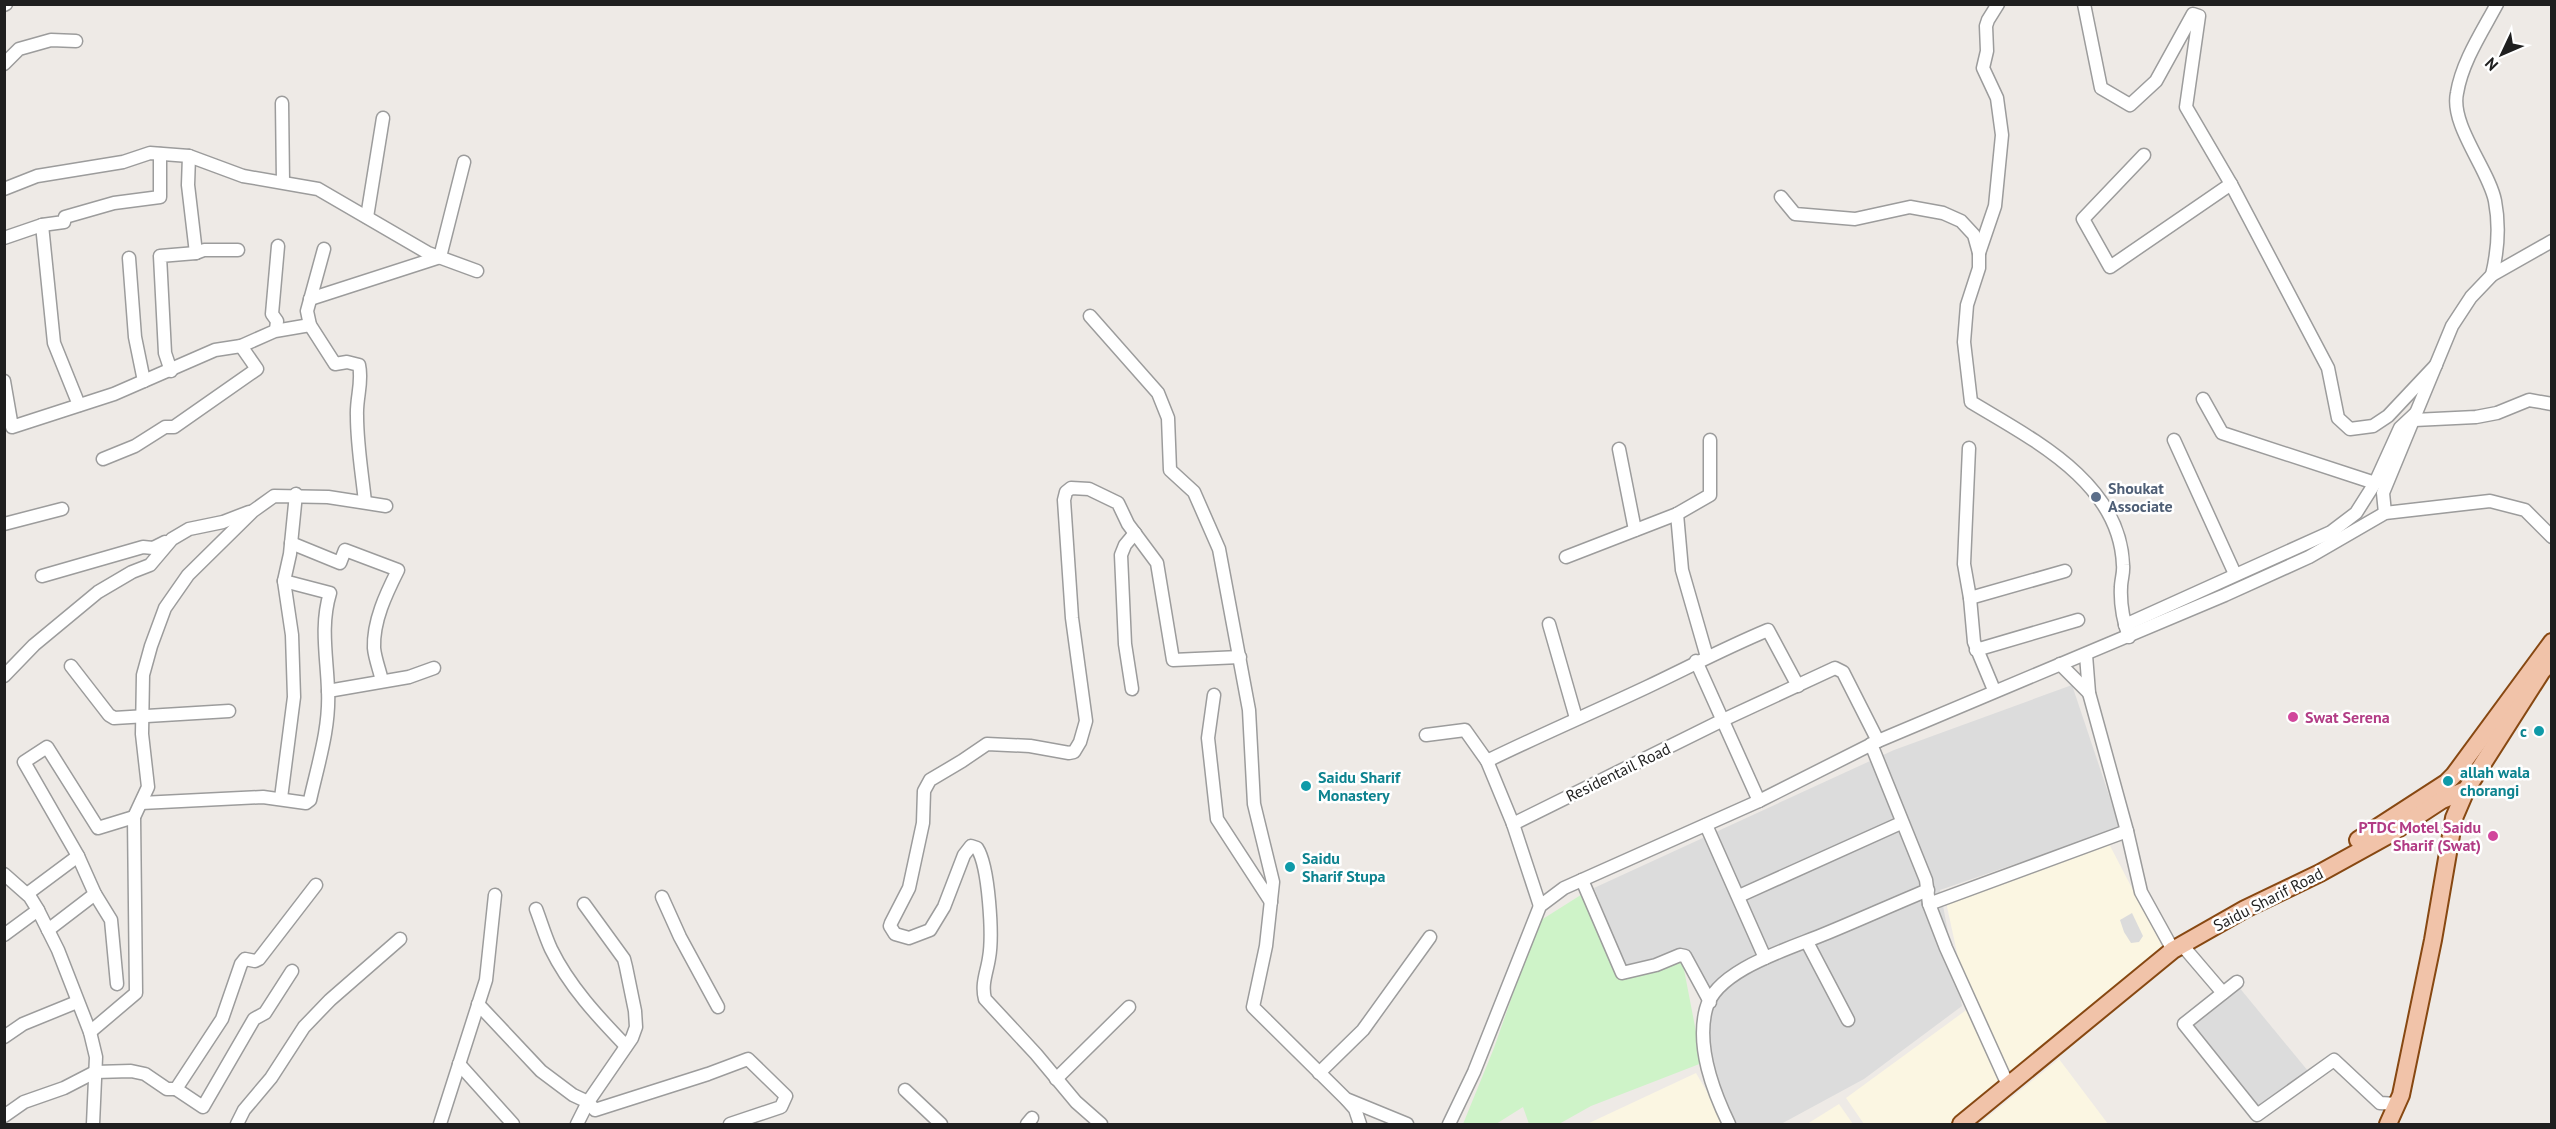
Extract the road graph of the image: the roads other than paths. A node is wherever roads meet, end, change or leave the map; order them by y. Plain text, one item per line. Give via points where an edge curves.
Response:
1 (1998, 4) edge
2 (2084, 4) edge
3 (2497, 4) edge
4 (76, 41) dead end
5 (4, 64) edge
6 (282, 103) dead end
7 (383, 118) dead end
8 (159, 154) junction
9 (2144, 154) dead end
10 (189, 156) junction
11 (464, 162) dead end
12 (283, 182) junction
13 (2231, 184) junction
14 (4, 189) edge
15 (1781, 197) dead end
16 (367, 217) junction
17 (42, 225) junction
18 (4, 238) edge
19 (2552, 241) edge
20 (278, 246) dead end
21 (324, 249) dead end
22 (238, 250) dead end
23 (196, 253) junction
24 (1980, 253) junction
25 (440, 257) junction
26 (129, 258) dead end
27 (477, 271) dead end
28 (2492, 275) junction
29 (310, 299) junction
30 (1090, 316) dead end
31 (310, 325) junction
32 (276, 330) junction
33 (241, 346) junction
34 (2436, 365) junction
35 (171, 371) junction
36 (144, 381) junction
37 (5, 382) edge
38 (2203, 399) dead end
39 (2552, 404) edge
40 (80, 405) junction
41 (2415, 417) junction
42 (1710, 440) dead end
43 (2174, 440) dead end
44 (1969, 448) dead end
45 (1619, 449) dead end
46 (103, 459) dead end
47 (2375, 483) junction
48 (296, 494) junction
49 (365, 502) junction
50 (386, 506) dead end
51 (62, 509) dead end
52 (253, 511) junction
53 (2385, 513) junction
54 (1677, 514) junction
55 (4, 524) edge
56 (1635, 530) junction
57 (1135, 533) junction
58 (2552, 537) edge
59 (172, 539) junction
60 (291, 543) junction
61 (1566, 558) dead end
62 (2065, 571) dead end
63 (2235, 574) junction
64 (42, 576) dead end
65 (284, 581) junction
66 (1970, 598) junction
67 (2078, 620) dead end
68 (1549, 624) dead end
69 (2127, 631) junction
70 (2552, 642) edge
71 (1976, 650) junction
72 (2086, 655) junction
73 (1240, 657) junction
74 (1701, 659) junction
75 (2552, 660) edge
76 (2060, 664) junction
77 (70, 666) dead end
78 (434, 668) dead end
79 (4, 676) edge
80 (2530, 679) junction
81 (382, 681) junction
82 (1798, 686) junction
83 (1132, 689) dead end
84 (1994, 690) junction
85 (328, 691) junction
86 (2089, 693) junction
87 (1214, 695) dead end
88 (229, 711) dead end
89 (143, 716) junction
90 (1576, 718) junction
91 (1723, 720) junction
92 (1426, 735) dead end
93 (1874, 742) junction
94 (1487, 760) junction
95 (2454, 775) junction
96 (2466, 790) junction
97 (281, 798) junction
98 (2442, 800) junction
99 (1759, 801) junction
100 (141, 803) junction
101 (134, 817) junction
102 (1901, 823) junction
103 (1513, 824) junction
104 (1706, 825) junction
105 (2127, 831) junction
106 (78, 856) junction
107 (4, 874) edge
108 (1582, 880) junction
109 (316, 885) dead end
110 (1928, 890) junction
111 (27, 894) junction
112 (95, 894) junction
113 (495, 895) dead end
114 (1739, 896) junction
115 (662, 897) dead end
116 (1271, 902) junction
117 (585, 904) dead end
118 (1929, 904) junction
119 (1540, 906) junction
120 (2243, 906) junction
121 (536, 909) dead end
122 (38, 910) junction
123 (48, 930) junction
124 (4, 935) edge
125 (1430, 937) dead end
126 (400, 939) dead end
127 (1807, 942) junction
128 (2175, 947) junction
129 (1765, 958) junction
130 (292, 971) dead end
131 (2237, 982) dead end
132 (117, 984) dead end
133 (2223, 993) junction
134 (77, 1002) junction
135 (1710, 1002) junction
136 (478, 1004) junction
137 (718, 1007) dead end
138 (1129, 1007) dead end
139 (1848, 1020) dead end
140 (90, 1032) junction
141 (4, 1037) edge
142 (626, 1046) junction
143 (459, 1064) junction
144 (95, 1072) junction
145 (1319, 1073) junction
146 (1056, 1079) junction
147 (2008, 1085) junction
148 (176, 1089) junction
149 (905, 1090) dead end
150 (1346, 1100) junction
151 (588, 1102) junction
152 (2397, 1104) junction
153 (4, 1116) edge
154 (93, 1125) edge
155 (237, 1125) edge
156 (440, 1125) edge
157 (513, 1125) edge
158 (577, 1125) edge
159 (730, 1125) edge
160 (941, 1125) edge
161 (1101, 1125) edge
162 (1360, 1125) edge
163 (1407, 1125) edge
164 (1449, 1125) edge
165 (1729, 1125) edge
166 (1961, 1125) edge
167 (2388, 1125) edge

1 - 24 street via 1988,20 1988,51 1983,68 1997,98 2002,135 1995,206
2 - 13 street via 2102,88 2130,105 2156,81 2193,14 2199,16 2186,107
3 - 28 street via 2469,56 2456,95 2460,122 2495,200 2499,244
4 - 5 street via 51,40 19,49
6 - 12 street
7 - 16 street
8 - 10 street
8 - 14 street via 37,176
8 - 17 street via 160,197 114,203 64,217 64,222
9 - 13 street via 2083,219 2110,267
10 - 12 street via 243,176
10 - 23 street via 188,185
11 - 25 street
12 - 16 street via 318,189
13 - 34 street via 2328,368 2338,418 2350,429 2373,426 2400,406
15 - 24 street via 1795,214 1815,218 1855,219 1910,207 1943,213 1961,221 1974,236
16 - 25 street
17 - 18 street
17 - 40 street via 54,343
19 - 28 street
20 - 32 street via 272,314 277,321
21 - 29 street
22 - 23 street via 204,249
23 - 35 street via 160,256 165,352
24 - 69 street via 1967,305 1964,342 1971,402 2069,465 2089,484 2110,518 2118,542
25 - 27 street
25 - 29 street
26 - 36 street via 135,337
28 - 34 street via 2471,297 2452,327
29 - 31 street
30 - 73 street via 1158,393 1168,418 1170,470 1194,492 1219,549
31 - 32 street
31 - 49 street via 336,364 359,365 362,377 357,418
32 - 33 street
33 - 35 street via 215,350
33 - 46 street via 257,369 174,427 165,427 135,446
34 - 41 street
35 - 36 street
36 - 40 street
37 - 40 street via 12,427
38 - 47 street via 2222,433
39 - 41 street via 2529,400 2476,417
41 - 47 street via 2400,428
41 - 53 street via 2383,493
42 - 54 street via 1710,495
43 - 63 street
44 - 66 street via 1964,564
45 - 56 street
47 - 63 street via 2356,513 2331,532
48 - 49 street
48 - 52 street via 274,495
48 - 60 street
49 - 50 street
51 - 55 street
52 - 59 street via 189,529
52 - 89 street via 188,575 165,608 143,675
53 - 58 street via 2490,501 2525,510
53 - 69 street via 2309,557
54 - 56 street
54 - 74 street via 1682,570
56 - 61 street
57 - 73 street via 1157,563 1173,660
57 - 83 street via 1121,555 1125,644
57 - 146 street via 1114,500 1078,487 1066,492 1072,618 1086,721 1080,742 1069,753 987,744 930,780 924,791 923,823 909,888 890,927 903,938 930,930 944,907 963,855 971,846 977,848 982,857 988,900 990,957 983,990 985,999
59 - 64 street via 153,548 143,547
59 - 79 street via 150,565 98,592 34,645
60 - 65 street
60 - 81 street via 340,563 345,550 398,570 376,631 374,650
62 - 66 street
63 - 69 street
65 - 85 street via 330,593 324,619
65 - 97 street via 292,635 294,697
66 - 71 street
67 - 71 street
68 - 90 street
69 - 72 street
70 - 80 main road
71 - 84 street
72 - 76 street
72 - 86 street
73 - 116 street via 1249,710 1254,804 1273,882
74 - 82 street via 1768,630
74 - 90 street
74 - 91 street
75 - 80 main road
76 - 84 street
76 - 86 street
77 - 89 street via 109,715
78 - 81 street
80 - 95 main road
80 - 96 main road
81 - 85 street
82 - 91 street, Residentail Road
82 - 93 street, Residentail Road via 1840,669
84 - 93 street
85 - 97 street via 327,729 310,800
86 - 105 street
87 - 116 street via 1208,738 1217,819
88 - 89 street
89 - 100 street via 148,787
90 - 94 street
91 - 99 street
91 - 103 street, Residentail Road
92 - 94 street via 1465,730
93 - 99 street
93 - 102 street
94 - 103 street
95 - 98 main road
95 - 120 main road via 2335,854
96 - 98 main road, Saidu Sharif Road
96 - 152 main road via 2454,818 2433,940
97 - 100 street
98 - 120 main road, Saidu Sharif Road via 2320,873
99 - 104 street
100 - 101 street
101 - 106 street via 98,828 47,747 24,762
101 - 140 street via 136,993
102 - 110 street
102 - 114 street
103 - 119 street
104 - 108 street
104 - 114 street
105 - 118 street
105 - 128 street via 2141,892
106 - 111 street
106 - 112 street
107 - 111 street
108 - 119 street
108 - 135 street via 1622,973 1685,956
109 - 148 street via 259,959 241,964 222,1020
110 - 118 street
110 - 127 street
111 - 122 street
112 - 123 street
112 - 132 street via 111,920
113 - 136 street via 486,980
114 - 129 street
115 - 137 street
116 - 145 street via 1253,1007
117 - 142 street via 624,959 636,1027
118 - 147 street
119 - 164 street
120 - 128 main road
121 - 142 street via 552,949 572,983
122 - 123 street
122 - 124 street
123 - 134 street
125 - 145 street via 1363,1030
126 - 155 street via 304,1027
127 - 129 street
127 - 139 street
128 - 133 street
128 - 147 main road
129 - 135 street via 1726,981
130 - 148 street via 265,1013 254,1019 203,1107
131 - 133 street
133 - 152 street via 2184,1024 2257,1115 2334,1060 2380,1103
134 - 140 street
134 - 141 street via 23,1024
135 - 165 street via 1705,1027 1708,1067
136 - 143 street
136 - 151 street via 541,1071
138 - 146 street
140 - 144 street
142 - 151 street
143 - 156 street
143 - 157 street
144 - 148 street via 132,1071 145,1074 167,1089
144 - 153 street via 24,1102
144 - 154 street
145 - 150 street
146 - 161 street
147 - 166 main road
149 - 160 street
150 - 162 street via 1355,1109
150 - 163 street
151 - 158 street
151 - 159 street via 595,1110 748,1059 786,1096 781,1107
152 - 167 main road

